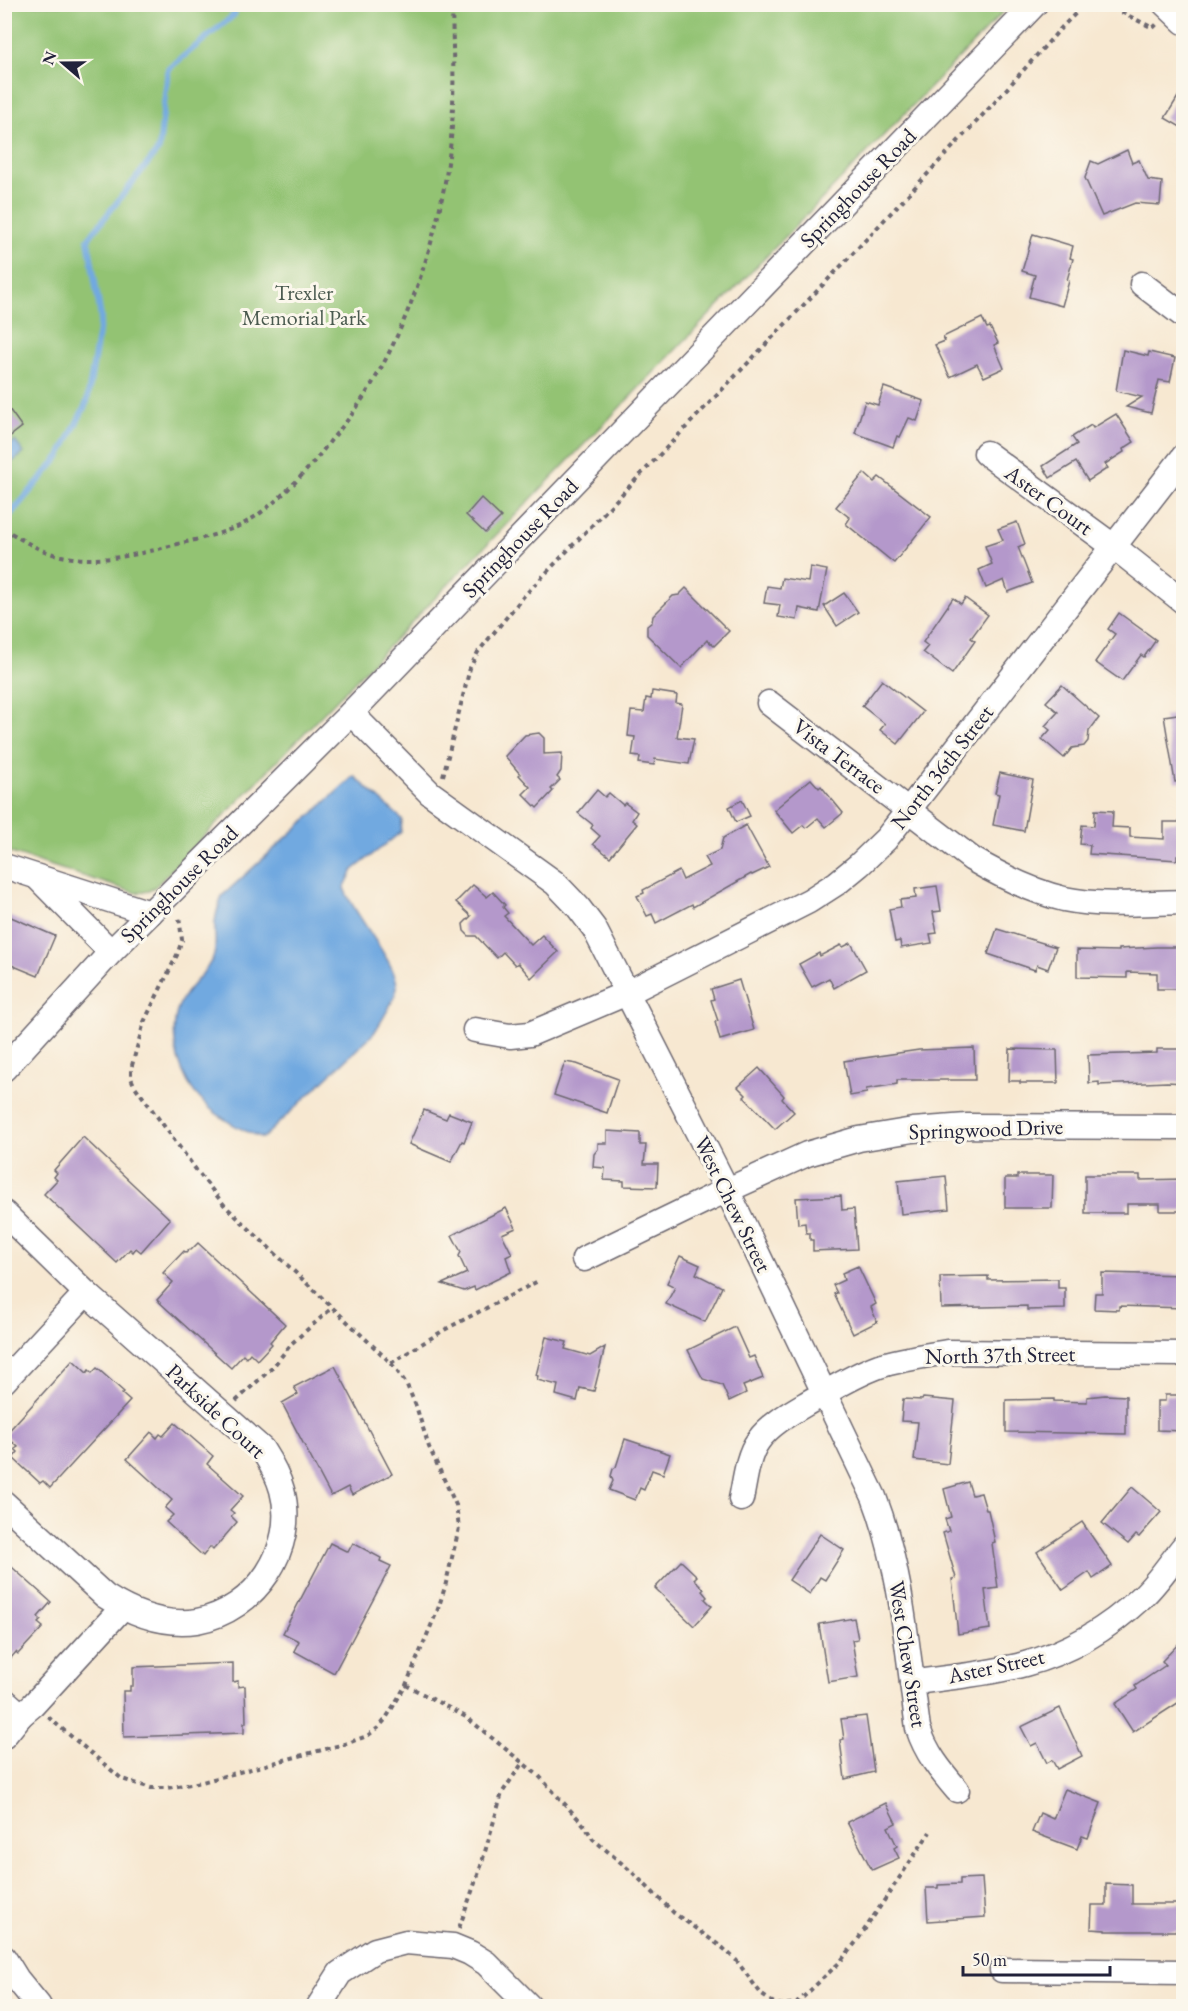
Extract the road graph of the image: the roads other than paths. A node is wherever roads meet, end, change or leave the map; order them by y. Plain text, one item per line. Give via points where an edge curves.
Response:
1 (1035, 4) edge
2 (1142, 284) dead end
3 (1184, 316) edge
4 (986, 453) dead end
5 (1184, 456) edge
6 (1113, 546) junction
7 (1184, 602) edge
8 (769, 703) dead end
9 (351, 713) junction
10 (909, 809) junction
11 (4, 866) edge
12 (38, 877) junction
13 (1184, 902) edge
14 (150, 913) junction
15 (111, 952) junction
16 (627, 993) junction
17 (475, 1030) dead end
18 (4, 1069) edge
19 (1184, 1127) edge
20 (727, 1190) junction
21 (4, 1213) edge
22 (584, 1259) dead end
23 (86, 1293) junction
24 (1184, 1354) edge
25 (4, 1381) edge
26 (824, 1394) junction
27 (741, 1499) dead end
28 (4, 1503) edge
29 (1184, 1546) edge
30 (123, 1607) junction
31 (912, 1683) junction
32 (13, 1708) edge
33 (5, 1735) edge
34 (957, 1790) dead end
35 (4, 1958) edge
36 (1002, 1970) dead end
37 (1184, 1972) edge
38 (39, 2007) edge
39 (319, 2007) edge
40 (529, 2007) edge

1 - 9 street, Springhouse Road
2 - 3 street
4 - 6 street, Aster Court
5 - 6 street, North 36th Street
6 - 7 street
6 - 10 street, North 36th Street
8 - 10 street, Vista Terrace
9 - 14 street, Springhouse Road
9 - 16 street, West Chew Street via 430,793 555,883 594,928
10 - 13 street, Vista Terrace via 972,859 1033,890 1108,904
10 - 16 street, North 36th Street via 886,839 837,883
11 - 12 street
12 - 14 street
12 - 15 street
14 - 15 street, Springhouse Road
15 - 18 street, Springhouse Road
16 - 17 street, North 36th Street via 530,1034 510,1036
16 - 20 street, West Chew Street
19 - 20 street, Springwood Drive via 967,1126 913,1130 859,1139 807,1154
20 - 22 street, Springwood Drive
20 - 26 street, West Chew Street
21 - 23 street, Parkside Court
23 - 25 street
23 - 30 street, Parkside Court via 262,1449 283,1492 283,1536 277,1557 267,1576 238,1605 196,1621 146,1617
24 - 26 street, North 37th Street via 947,1352 880,1366
26 - 27 street, North 37th Street via 773,1426 757,1442
26 - 31 street, West Chew Street via 886,1530 896,1568
28 - 30 street, Parkside Court via 105,1596
29 - 31 street, Aster Street via 1145,1594 1118,1618 1065,1650 1023,1665
30 - 32 street via 33,1705
31 - 34 street, West Chew Street via 924,1746
32 - 33 street
35 - 38 street
36 - 37 street
39 - 40 street via 340,1973 375,1950 406,1942 453,1946 486,1963

